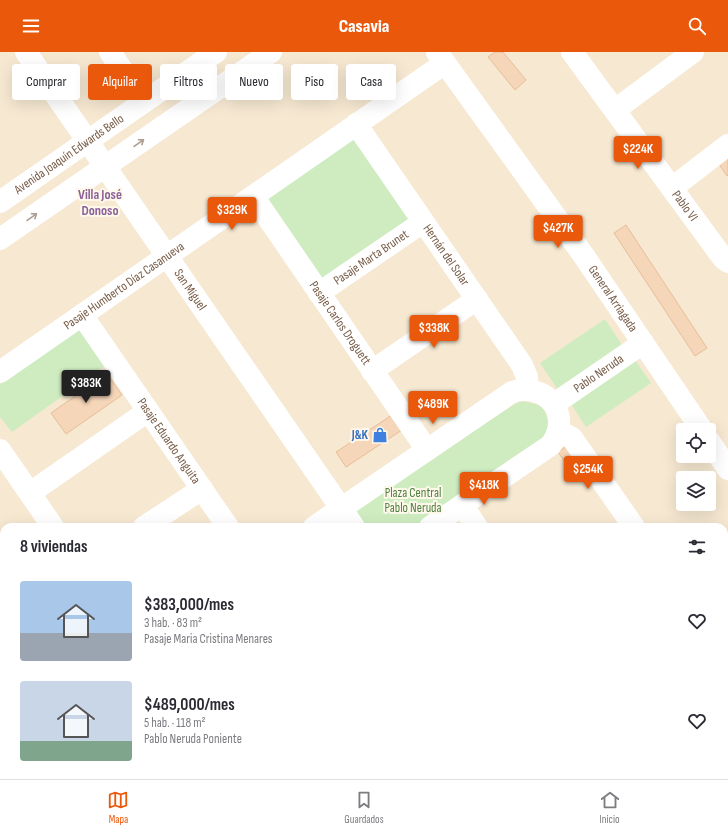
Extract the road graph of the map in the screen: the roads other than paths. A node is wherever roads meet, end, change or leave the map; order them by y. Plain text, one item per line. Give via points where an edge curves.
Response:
1 (26, 52) edge
2 (110, 52) edge
3 (216, 52) edge
4 (271, 52) edge
5 (572, 52) edge
6 (694, 52) edge
7 (441, 57) edge
8 (144, 102) junction
9 (615, 110) junction
10 (356, 124) junction
11 (88, 141) junction
12 (728, 146) edge
13 (105, 166) junction
14 (672, 188) junction
15 (252, 196) junction
16 (0, 202) edge
17 (423, 222) junction
18 (0, 239) edge
19 (167, 256) junction
20 (728, 262) edge
21 (319, 293) junction
22 (477, 299) junction
23 (82, 315) junction
24 (643, 342) junction
25 (372, 370) junction
26 (0, 372) edge
27 (528, 389) junction
28 (554, 404) junction
29 (148, 411) junction
30 (697, 423) edge
31 (559, 431) junction
32 (0, 450) edge
33 (427, 450) junction
34 (716, 451) edge
35 (728, 469) edge
36 (202, 488) junction
37 (30, 493) junction
38 (462, 505) junction
39 (341, 508) junction
40 (50, 523) edge
41 (150, 523) edge
42 (225, 523) edge
43 (320, 523) edge
44 (351, 523) edge
45 (436, 523) edge
46 (474, 523) edge
47 (624, 523) edge

1 - 11 street, San Miguel
2 - 8 street
3 - 8 street, Avenida Joaquín Edwards Bello
13 -> 4 street
5 - 9 street, Pablo VI
6 - 9 street
7 - 10 street, Pasaje Humberto Díaz Casanueva
7 - 24 street, General Arriagada
8 - 11 street, Avenida Joaquín Edwards Bello
9 - 14 street, Pablo VI
10 - 15 street, Pasaje Humberto Díaz Casanueva
10 - 17 street, Hernán del Solar
11 - 13 street, San Miguel
11 - 16 street, Avenida Joaquín Edwards Bello
12 - 14 street
18 -> 13 street
13 - 19 street, San Miguel
14 - 20 street, Pablo VI
15 - 19 street, Pasaje Humberto Díaz Casanueva
15 - 21 street, Pasaje Carlos Droguett
17 - 21 street, Pasaje Marta Brunet
17 - 22 street, Hernán del Solar
19 - 23 street, Pasaje Humberto Díaz Casanueva
19 - 39 street, San Miguel
21 - 25 street, Pasaje Carlos Droguett
22 - 25 street
22 - 27 street, Hernán del Solar via 522,365
23 - 26 street, Pasaje Humberto Díaz Casanueva
23 - 29 street, Pasaje Eduardo Anguita
24 - 28 street, Pablo Neruda
24 - 30 street, General Arriagada
25 - 33 street, Pasaje Carlos Droguett
27 - 28 street via 544,394
27 - 33 street via 508,394
28 - 31 street via 558,413
29 - 36 street, Pasaje Eduardo Anguita
29 - 37 street
31 - 38 street via 551,445
31 - 47 street via 572,438
32 - 37 street
33 - 39 street
34 - 35 street
36 - 41 street
36 - 42 street, Pasaje Eduardo Anguita
37 - 40 street
38 - 45 street
38 - 46 street
39 - 43 street
39 - 44 street, San Miguel

